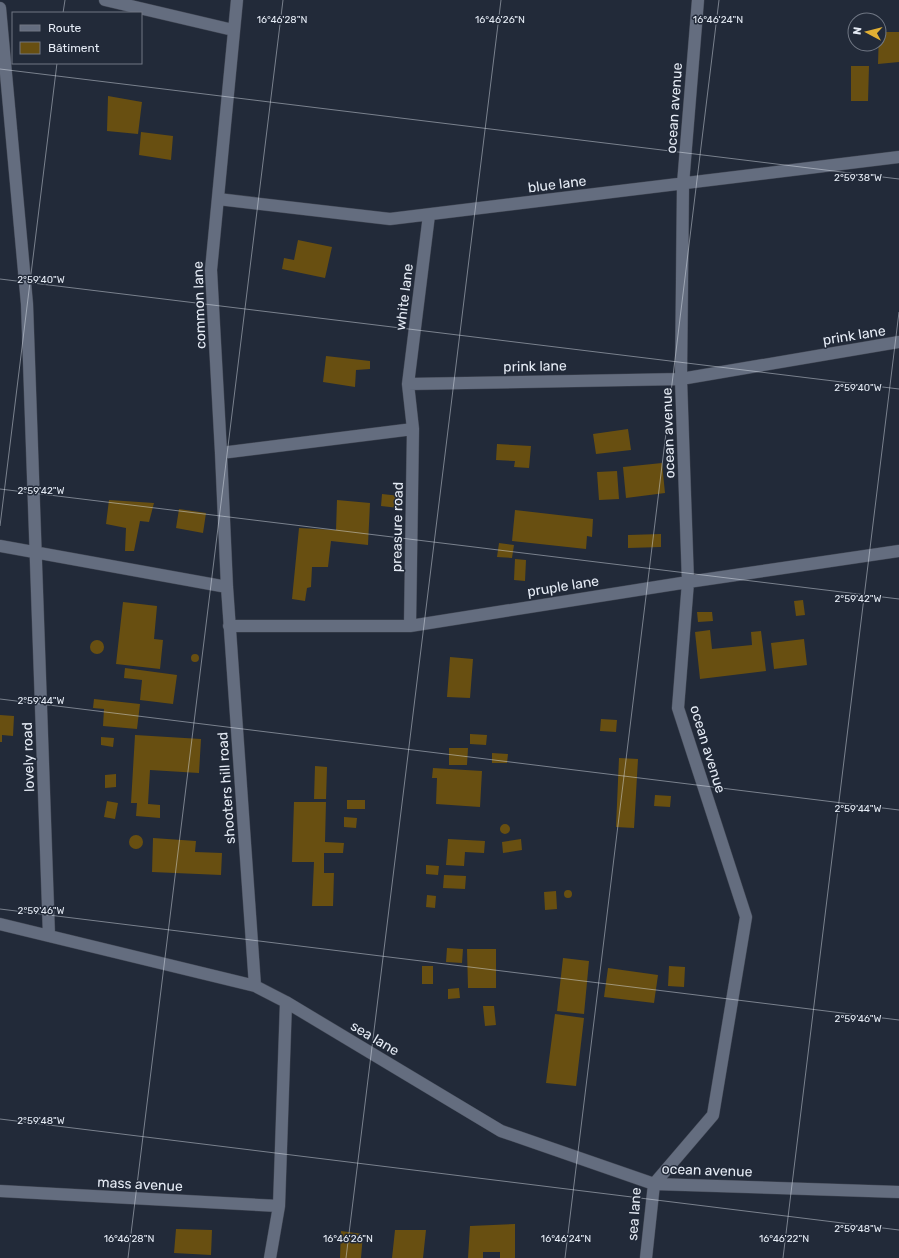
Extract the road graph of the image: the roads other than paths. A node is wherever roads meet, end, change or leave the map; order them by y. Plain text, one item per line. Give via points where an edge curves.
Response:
1 (105, 0) edge
2 (237, 0) edge
3 (698, 0) edge
4 (0, 8) edge
5 (233, 30) junction
6 (899, 157) edge
7 (683, 184) junction
8 (218, 199) junction
9 (429, 215) junction
10 (899, 342) edge
11 (681, 379) junction
12 (408, 384) junction
13 (413, 429) junction
14 (221, 452) junction
15 (0, 546) edge
16 (899, 551) edge
17 (36, 552) junction
18 (688, 582) junction
19 (227, 587) junction
20 (229, 626) junction
21 (410, 626) junction
22 (0, 924) edge
23 (49, 936) junction
24 (255, 986) junction
25 (286, 1002) junction
26 (654, 1184) junction
27 (0, 1192) edge
28 (899, 1192) edge
29 (279, 1206) junction
30 (270, 1258) edge
31 (646, 1258) edge

1 - 5 street
2 - 5 street, common lane
3 - 7 street, ocean avenue
4 - 17 street, lovely road via 27,304
5 - 8 street, common lane
6 - 7 street, blue lane
7 - 9 street, blue lane
7 - 11 street, ocean avenue
8 - 9 street, blue lane via 390,219
8 - 14 street, common lane via 211,270
9 - 12 street, white lane
10 - 11 street, prink lane
11 - 12 street, prink lane
11 - 18 street, ocean avenue
12 - 13 street
13 - 14 street
13 - 21 street, preasure road
14 - 19 street, common lane
15 - 17 street
16 - 18 street, pruple lane
17 - 19 street
17 - 23 street, lovely road
18 - 21 street, pruple lane
18 - 26 street, ocean avenue via 678,708 746,917 713,1115
19 - 20 street, shooters hill road
20 - 21 street, pruple lane
20 - 24 street, shooters hill road
22 - 23 street, sea lane
23 - 24 street, sea lane
24 - 25 street, sea lane
25 - 26 street, sea lane via 501,1131
25 - 29 street
26 - 28 street, ocean avenue
26 - 31 street, sea lane
27 - 29 street, mass avenue
29 - 30 street

